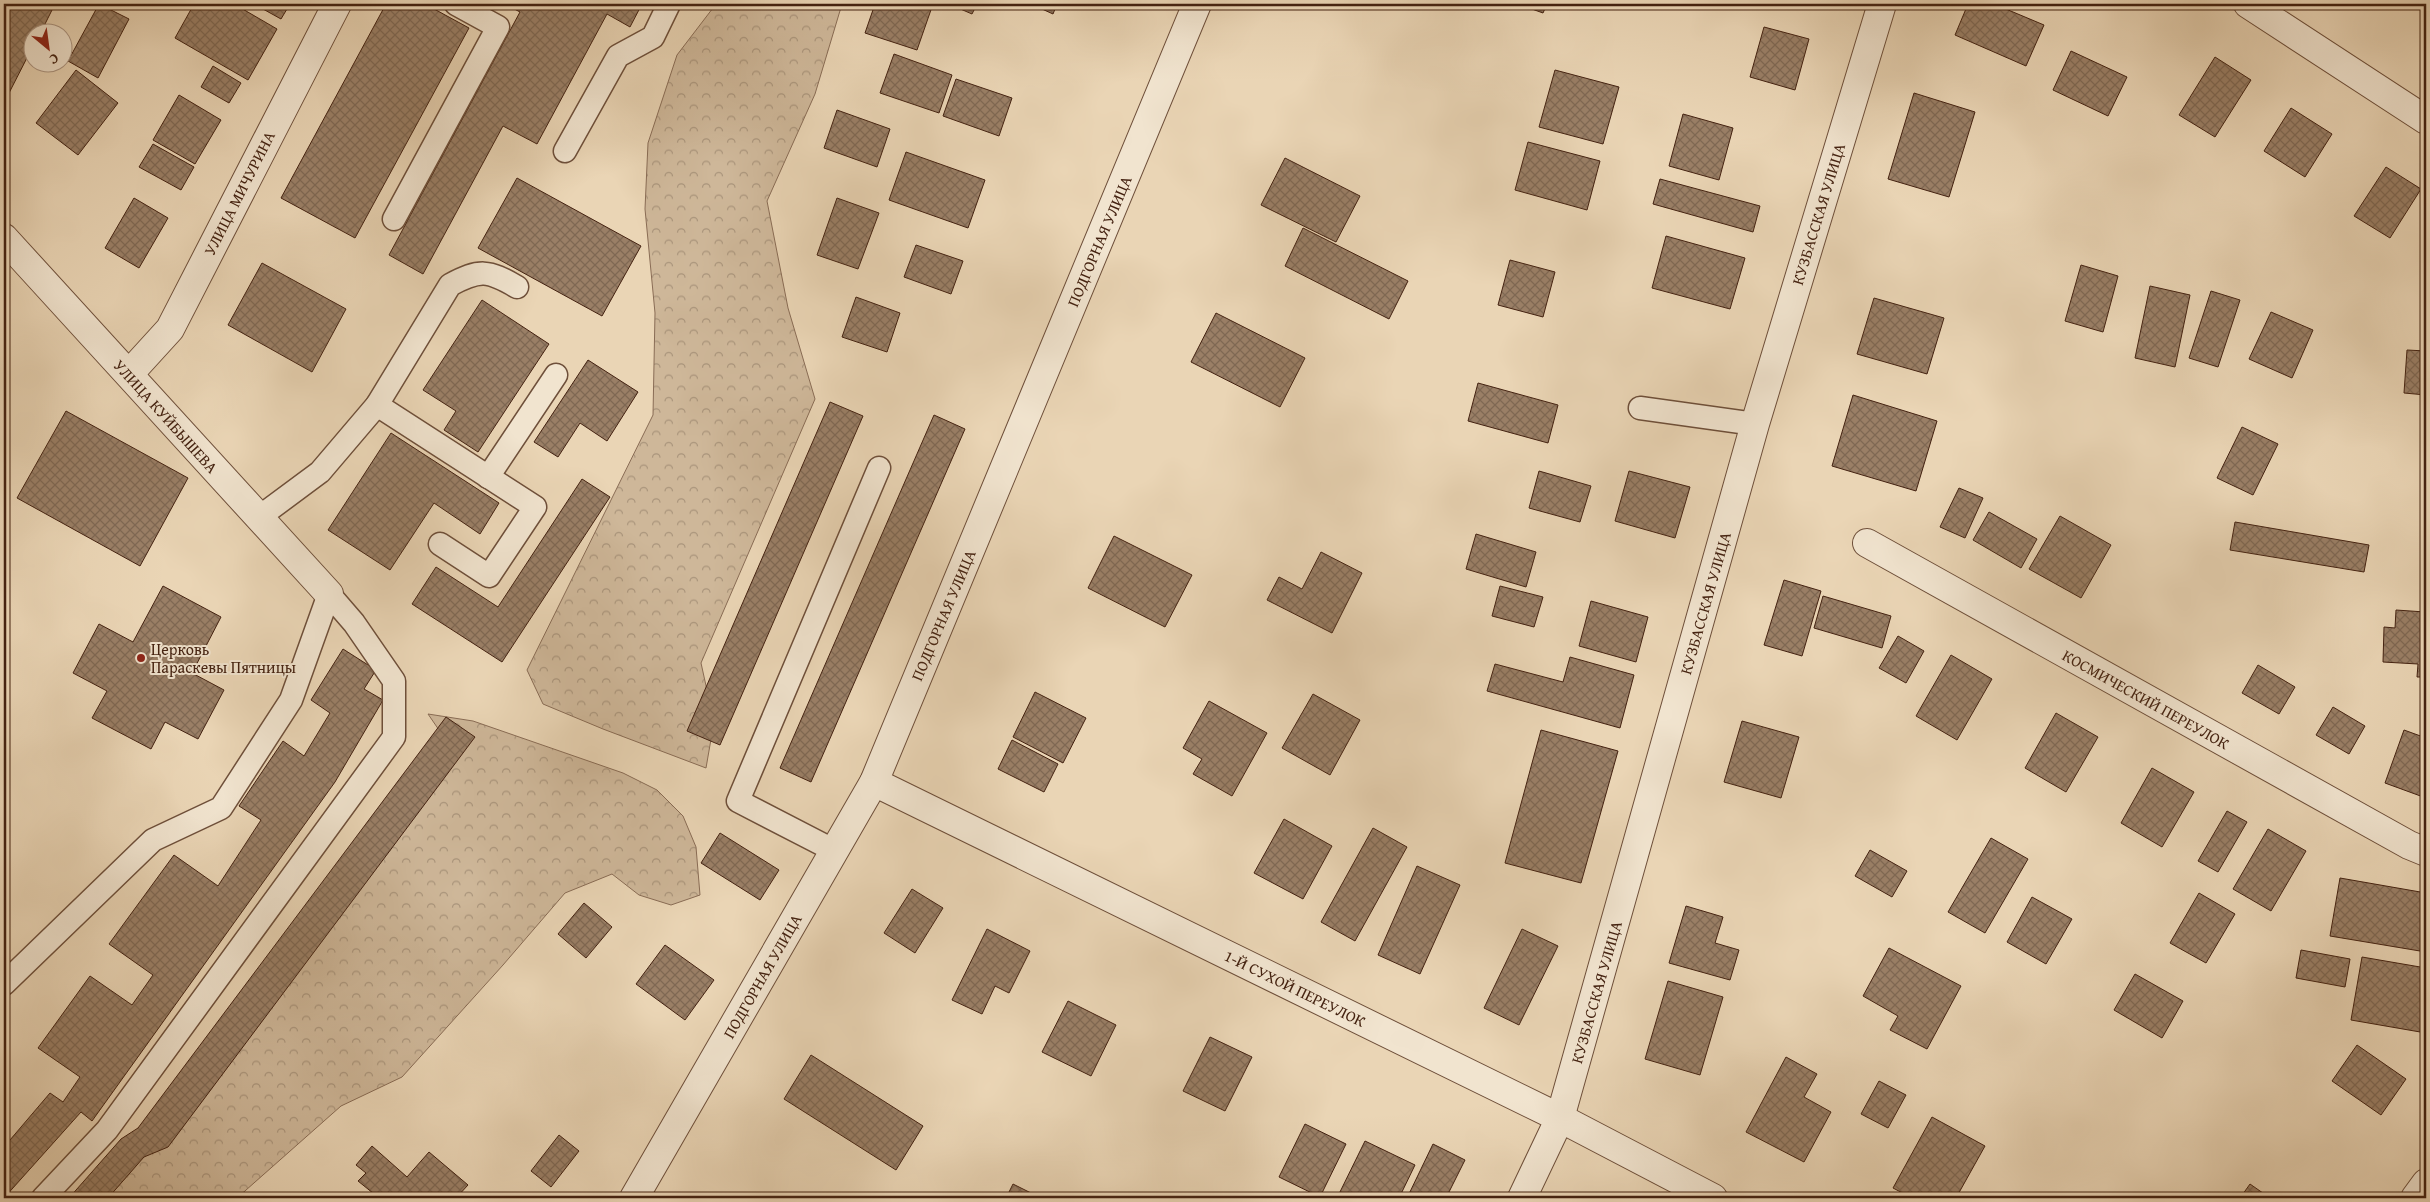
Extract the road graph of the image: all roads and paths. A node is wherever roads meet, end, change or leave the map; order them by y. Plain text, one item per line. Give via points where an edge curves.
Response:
1 (337, 4) edge
2 (456, 4) edge
3 (669, 4) edge
4 (1197, 4) edge
5 (1882, 4) edge
6 (2248, 4) edge
7 (2426, 120) edge
8 (566, 151) dead end
9 (394, 219) dead end
10 (4, 238) edge
11 (517, 287) dead end
12 (129, 374) junction
13 (556, 375) dead end
14 (377, 405) junction
15 (1640, 408) dead end
16 (1755, 424) junction
17 (879, 468) dead end
18 (488, 477) junction
19 (258, 518) junction
20 (1867, 543) dead end
21 (440, 544) dead end
22 (329, 594) junction
23 (874, 782) junction
24 (834, 851) junction
25 (2426, 852) edge
26 (4, 984) edge
27 (1560, 1118) junction
28 (2426, 1183) edge
29 (43, 1198) edge
30 (634, 1198) edge
31 (1522, 1198) edge
32 (1714, 1198) edge
33 (2416, 1198) edge

1 - 12 street, УЛИЦА МИЧУРИНА via 170,329
2 - 9 lane via 498,27
3 - 8 lane via 653,37 618,56
4 - 23 street, ПОДГОРНАЯ УЛИЦА
5 - 16 street, КУЗБАССКАЯ УЛИЦА
6 - 7 street
10 - 12 street, УЛИЦА КУЙБЫШЕВА
11 - 14 lane via 494,274 470,274 450,285
12 - 19 street, УЛИЦА КУЙБЫШЕВА
13 - 18 lane
14 - 18 lane
14 - 19 lane via 320,472
15 - 16 lane
16 - 27 street, КУЗБАССКАЯ УЛИЦА
17 - 24 lane via 738,801
18 - 21 lane via 534,507 489,576
19 - 22 street, УЛИЦА КУЙБЫШЕВА
20 - 25 street, КОСМИЧЕСКИЙ ПЕРЕУЛОК
22 - 26 lane via 291,700 221,808 153,840
22 - 29 lane via 354,623 394,681 394,737 107,1130
23 - 24 street, ПОДГОРНАЯ УЛИЦА
23 - 27 street, 1-Й СУХОЙ ПЕРЕУЛОК
24 - 30 street, ПОДГОРНАЯ УЛИЦА
27 - 31 street, КУЗБАССКАЯ УЛИЦА
27 - 32 street, 1-Й СУХОЙ ПЕРЕУЛОК
28 - 33 street

